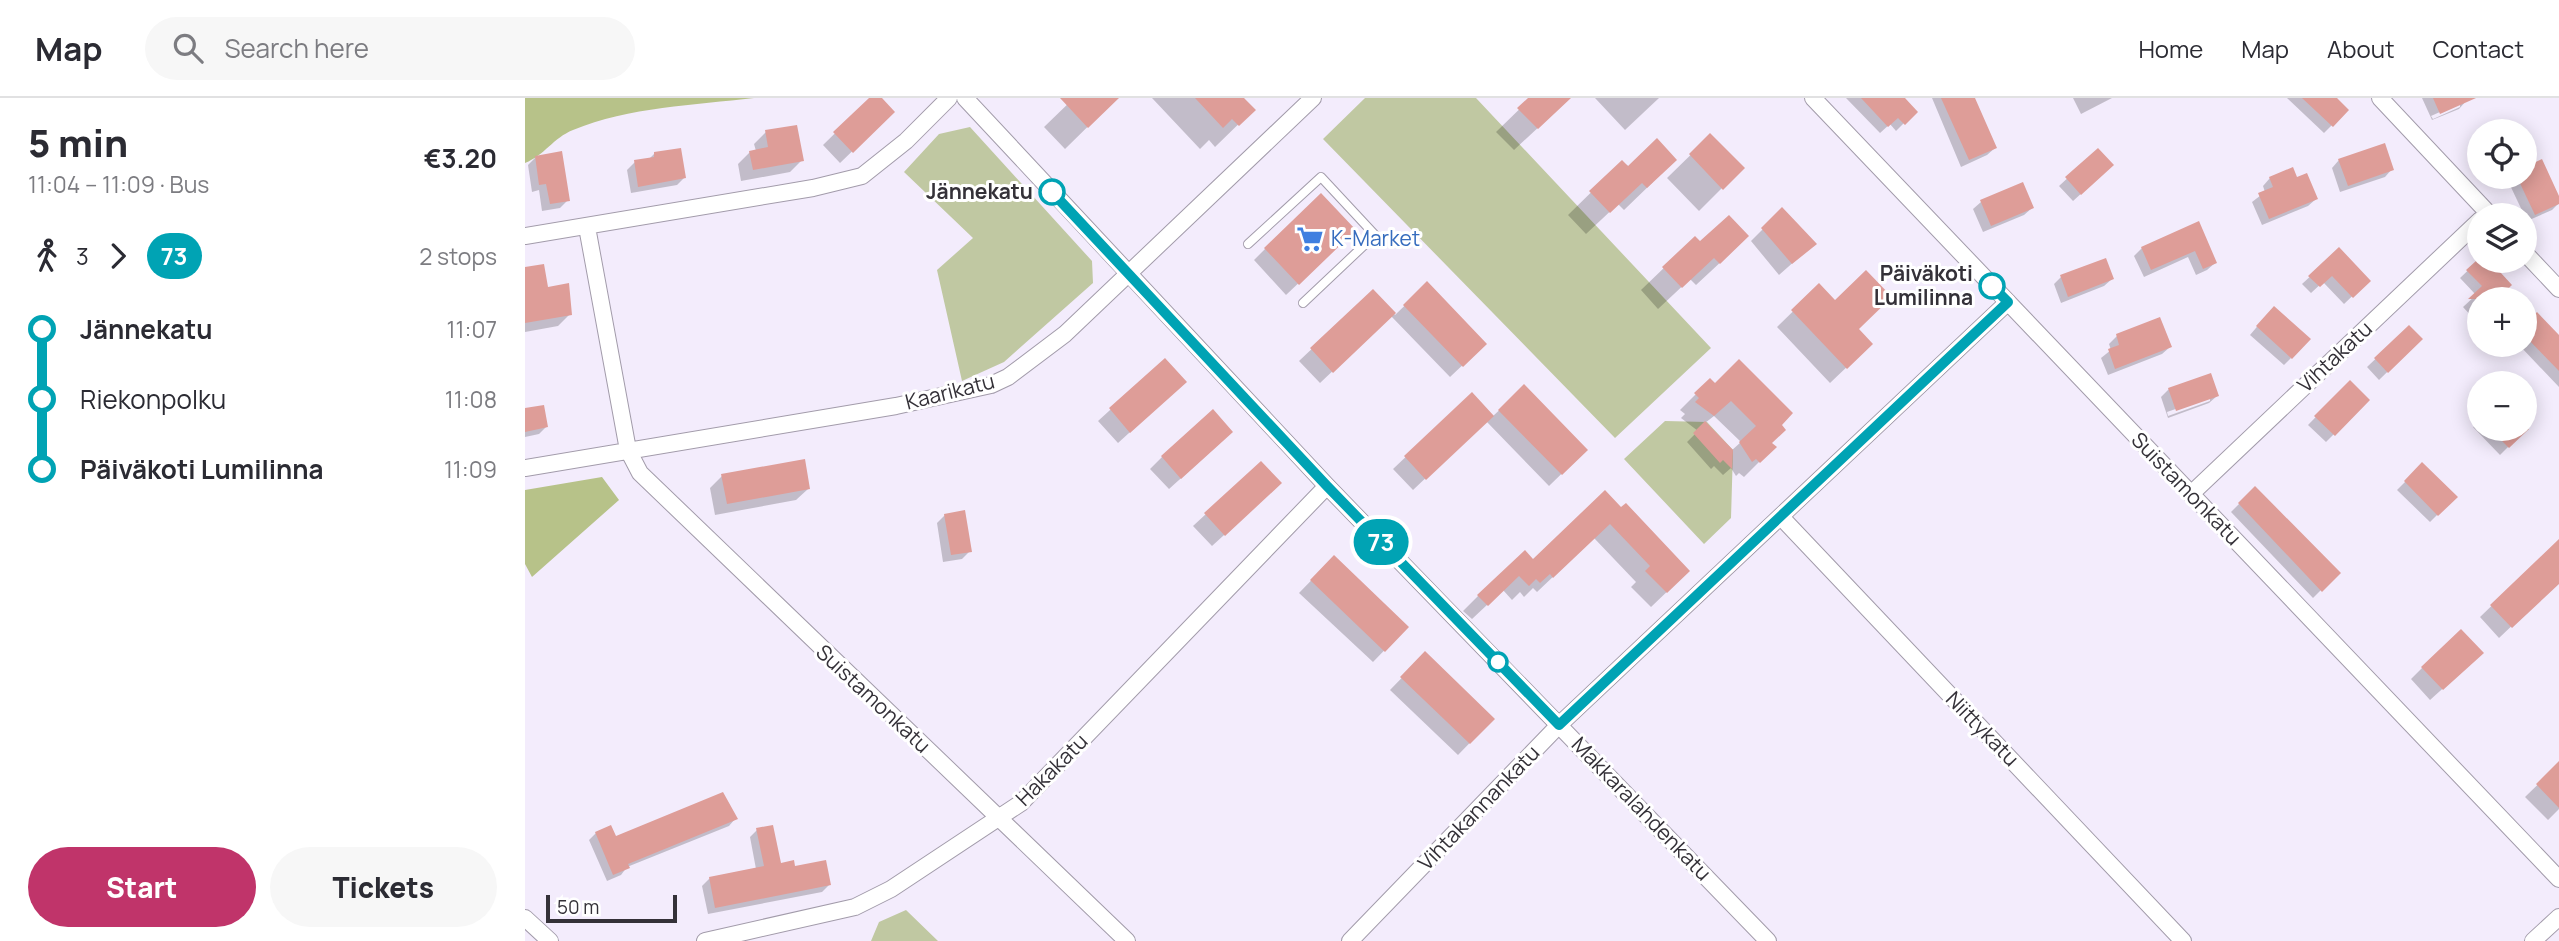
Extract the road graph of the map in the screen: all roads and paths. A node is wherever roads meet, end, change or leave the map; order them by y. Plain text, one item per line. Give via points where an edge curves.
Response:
1 (949, 98) edge
2 (965, 98) edge
3 (1313, 98) edge
4 (1813, 98) edge
5 (2380, 98) edge
6 (2474, 203) edge
7 (587, 227) junction
8 (2467, 234) edge
9 (525, 236) edge
10 (1248, 244) dead end
11 (2537, 266) edge
12 (1128, 273) junction
13 (2559, 289) edge
14 (2008, 302) junction
15 (1303, 303) dead end
16 (628, 450) junction
17 (525, 468) edge
18 (1327, 486) junction
19 (2191, 494) junction
20 (1781, 517) junction
21 (1559, 725) junction
22 (1001, 819) junction
23 (2559, 879) edge
24 (2559, 917) edge
25 (525, 918) edge
26 (550, 941) edge
27 (705, 941) edge
28 (1127, 941) edge
29 (1350, 941) edge
30 (1768, 941) edge
31 (2183, 941) edge
32 (2533, 941) edge

1 - 7 street via 862,176
2 - 12 street, Makkaralahdenkatu
3 - 12 street, Kaarikatu
4 - 14 street, Suistamonkatu
5 - 6 street
7 - 9 street
7 - 16 street
8 - 19 street, Vihtakatu
10 - 15 lane via 1321,177 1375,235
11 - 13 street
12 - 16 street, Kaarikatu via 1039,355 991,384 896,406
12 - 18 street, Makkaralahdenkatu
14 - 19 street, Suistamonkatu
14 - 20 street, Vihtakannankatu
16 - 17 street, Kaarikatu
16 - 22 street, Suistamonkatu via 650,485
18 - 21 street, Makkaralahdenkatu
18 - 22 street, Hakakatu
19 - 23 street, Suistamonkatu
20 - 21 street, Vihtakannankatu
20 - 31 street, Niittykatu
21 - 29 street, Vihtakannankatu
21 - 30 street, Makkaralahdenkatu
22 - 27 street, Hakakatu via 855,907
22 - 28 street, Suistamonkatu
24 - 32 street
25 - 26 street

